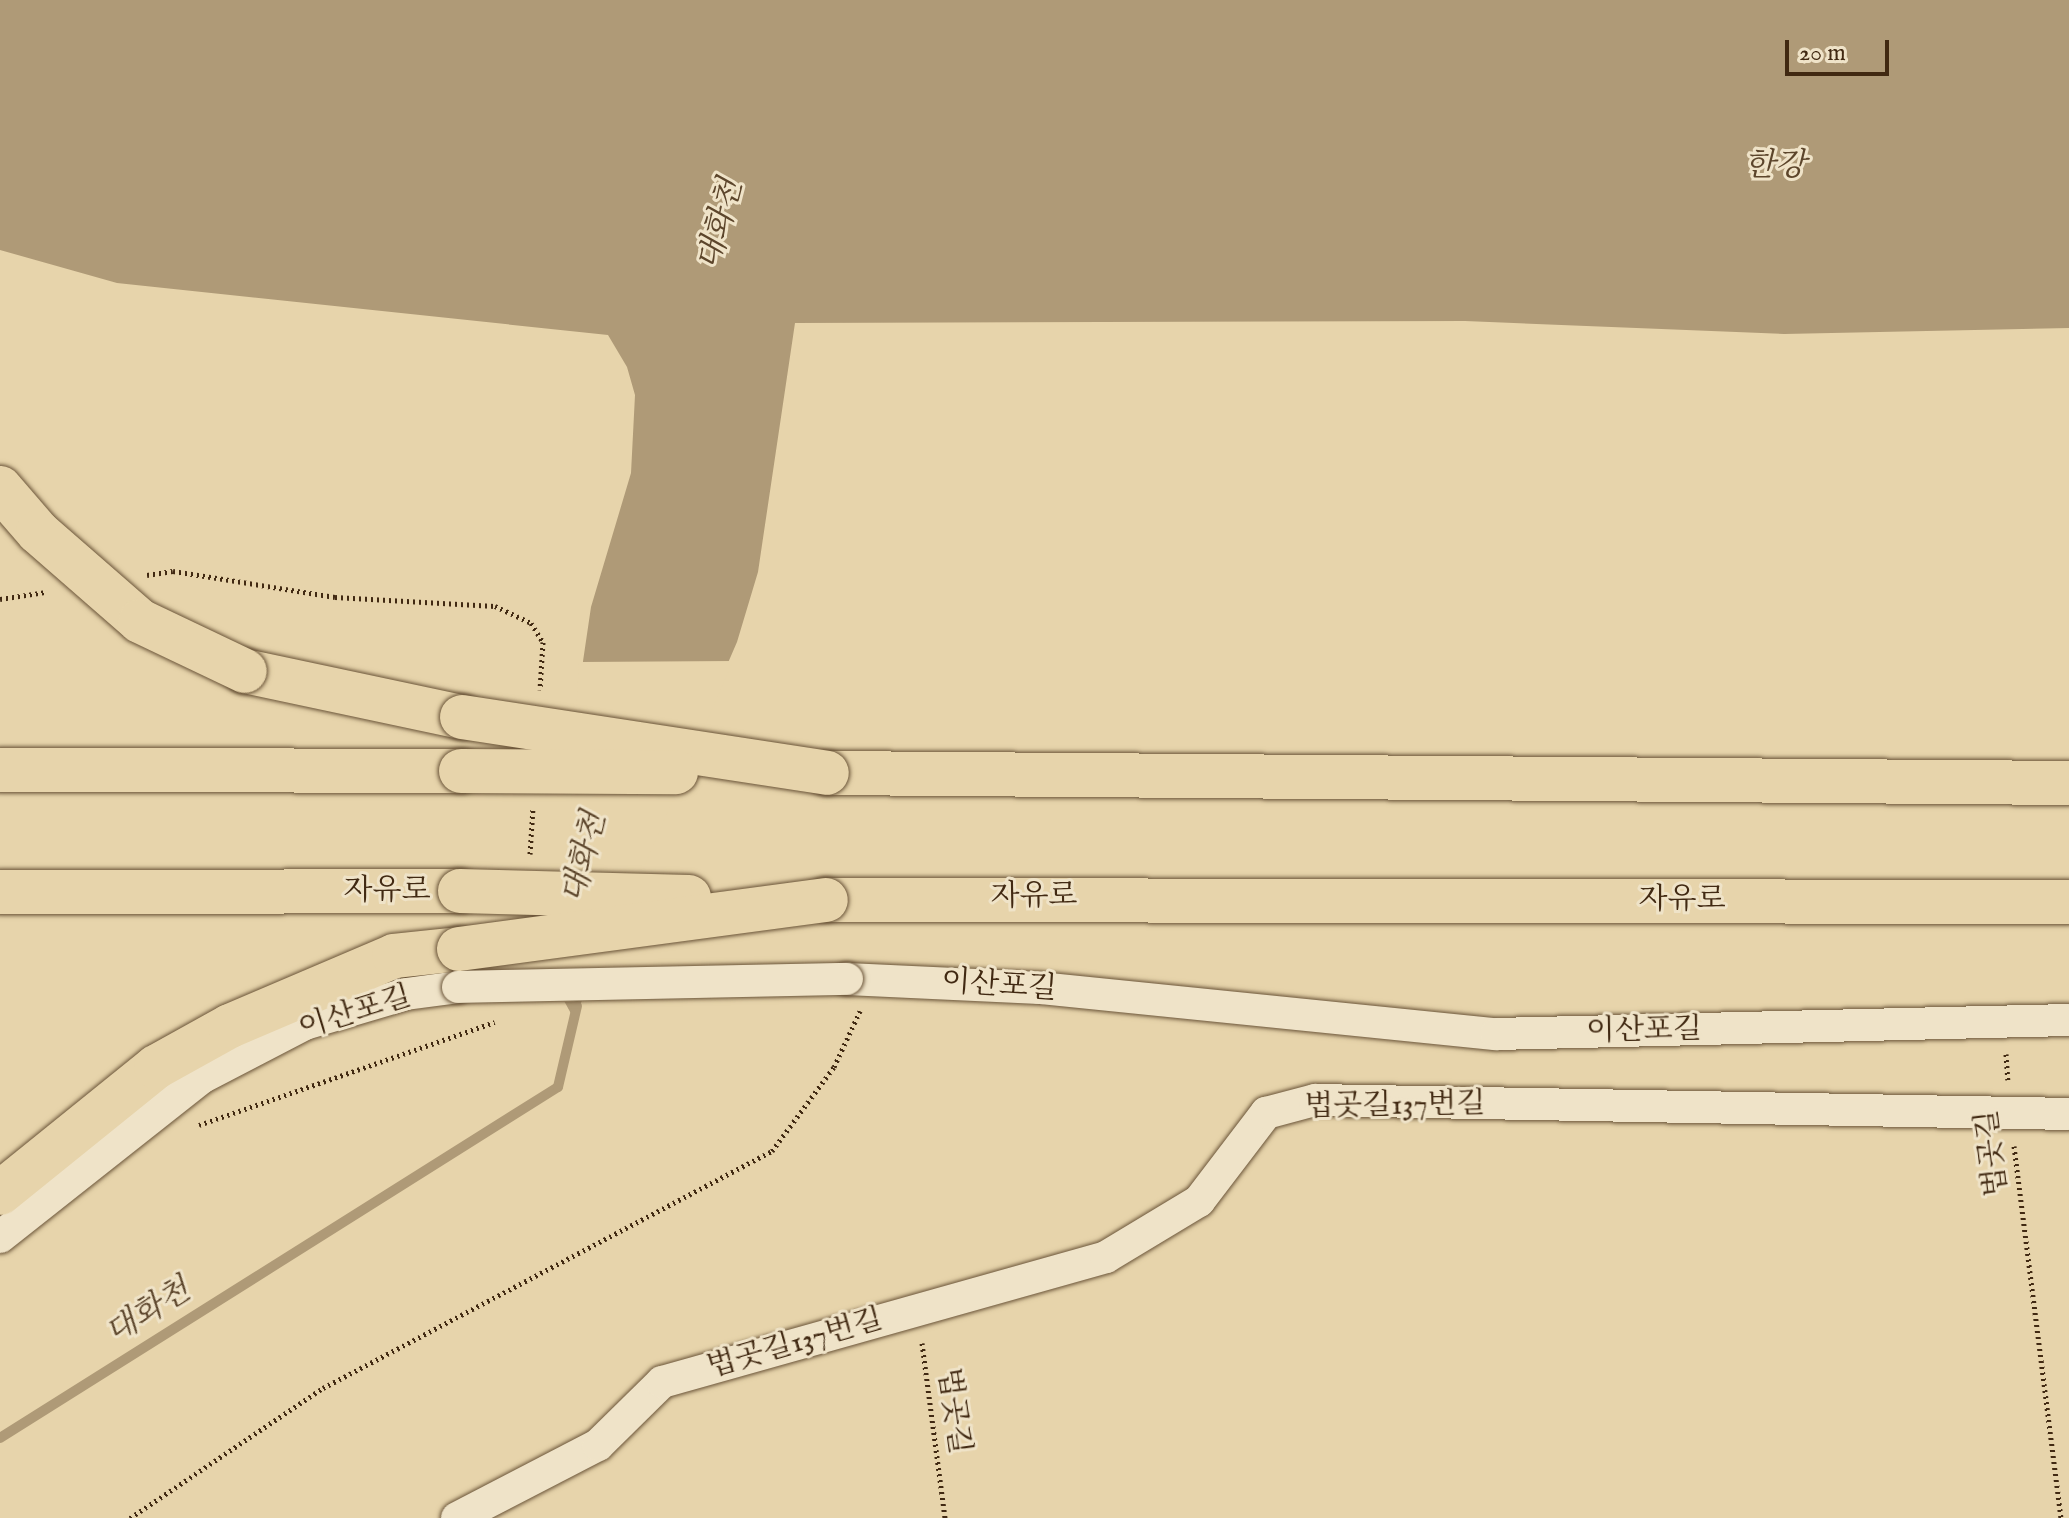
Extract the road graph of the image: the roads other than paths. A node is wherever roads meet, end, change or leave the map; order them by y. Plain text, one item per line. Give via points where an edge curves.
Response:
1 (0, 488) edge
2 (0, 748) edge
3 (0, 770) edge
4 (98, 771) junction
5 (827, 773) junction
6 (2069, 783) edge
7 (0, 892) edge
8 (826, 900) junction
9 (2069, 902) edge
10 (459, 968) junction
11 (2069, 1020) edge
12 (2069, 1114) edge
13 (0, 1193) edge
14 (0, 1237) edge
15 (457, 1518) edge

1 - 5 highway, bridge via 38,532 140,621 245,671 462,717
2 - 4 highway
3 - 4 highway
4 - 5 highway, bridge
5 - 6 highway
7 - 8 highway, 자유로, bridge via 460,891
8 - 9 highway, 자유로
8 - 10 highway, bridge
10 - 11 street, 이산포길, bridge via 1040,988 1496,1034
10 - 13 highway via 394,956 230,1026 156,1067
10 - 14 street, 이산포길 via 406,994 305,1024 201,1078
12 - 15 street, 법곳길137번길 via 1315,1100 1266,1113 1199,1201 1106,1257 662,1382 598,1445

